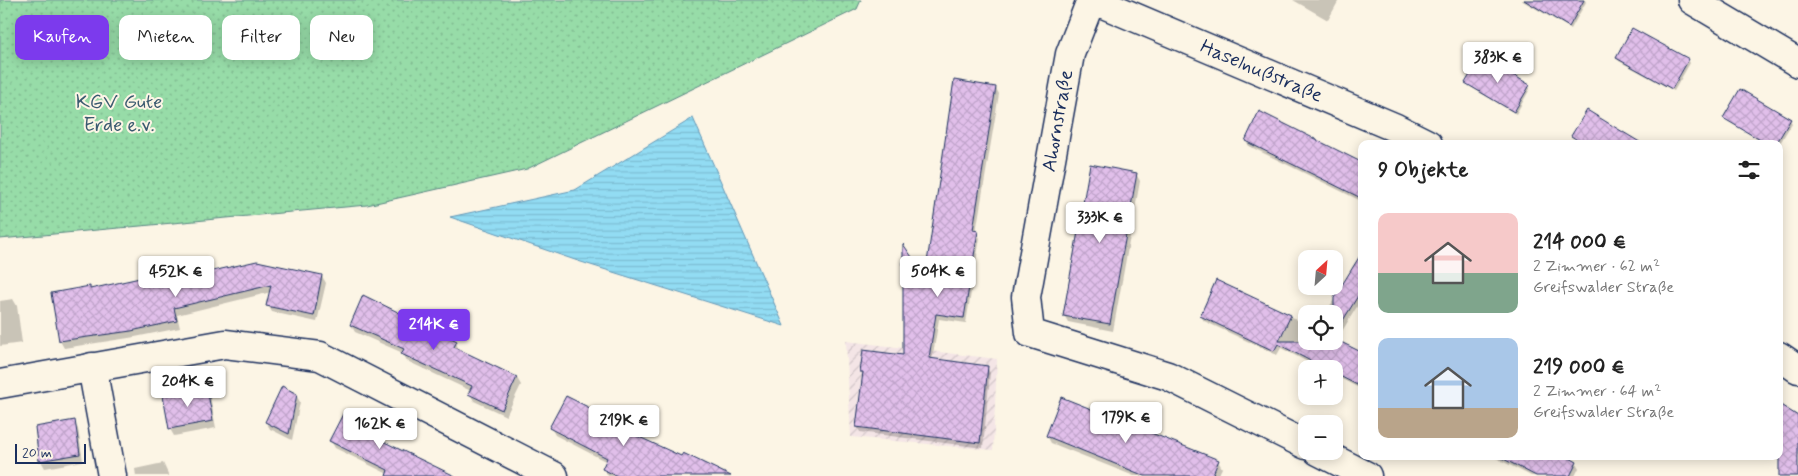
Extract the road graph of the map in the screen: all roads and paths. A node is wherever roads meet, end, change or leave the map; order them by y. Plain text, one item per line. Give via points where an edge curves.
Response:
1 (1090, 0) edge
2 (1094, 0) edge
3 (1692, 0) edge
4 (1798, 63) edge
5 (1420, 140) edge
6 (1783, 359) edge
7 (92, 367) junction
8 (1798, 369) edge
9 (0, 384) edge
10 (1298, 441) edge
11 (1336, 460) edge
12 (112, 476) edge
13 (554, 476) edge
14 (1367, 476) edge

1 - 10 street, Ahornstraße via 1070,54 1026,297 1030,333 1168,376
2 - 5 street, Haselnußstraße
3 - 4 street
6 - 8 street
7 - 9 street
7 - 12 street
7 - 13 street via 225,344 320,356
11 - 14 street

